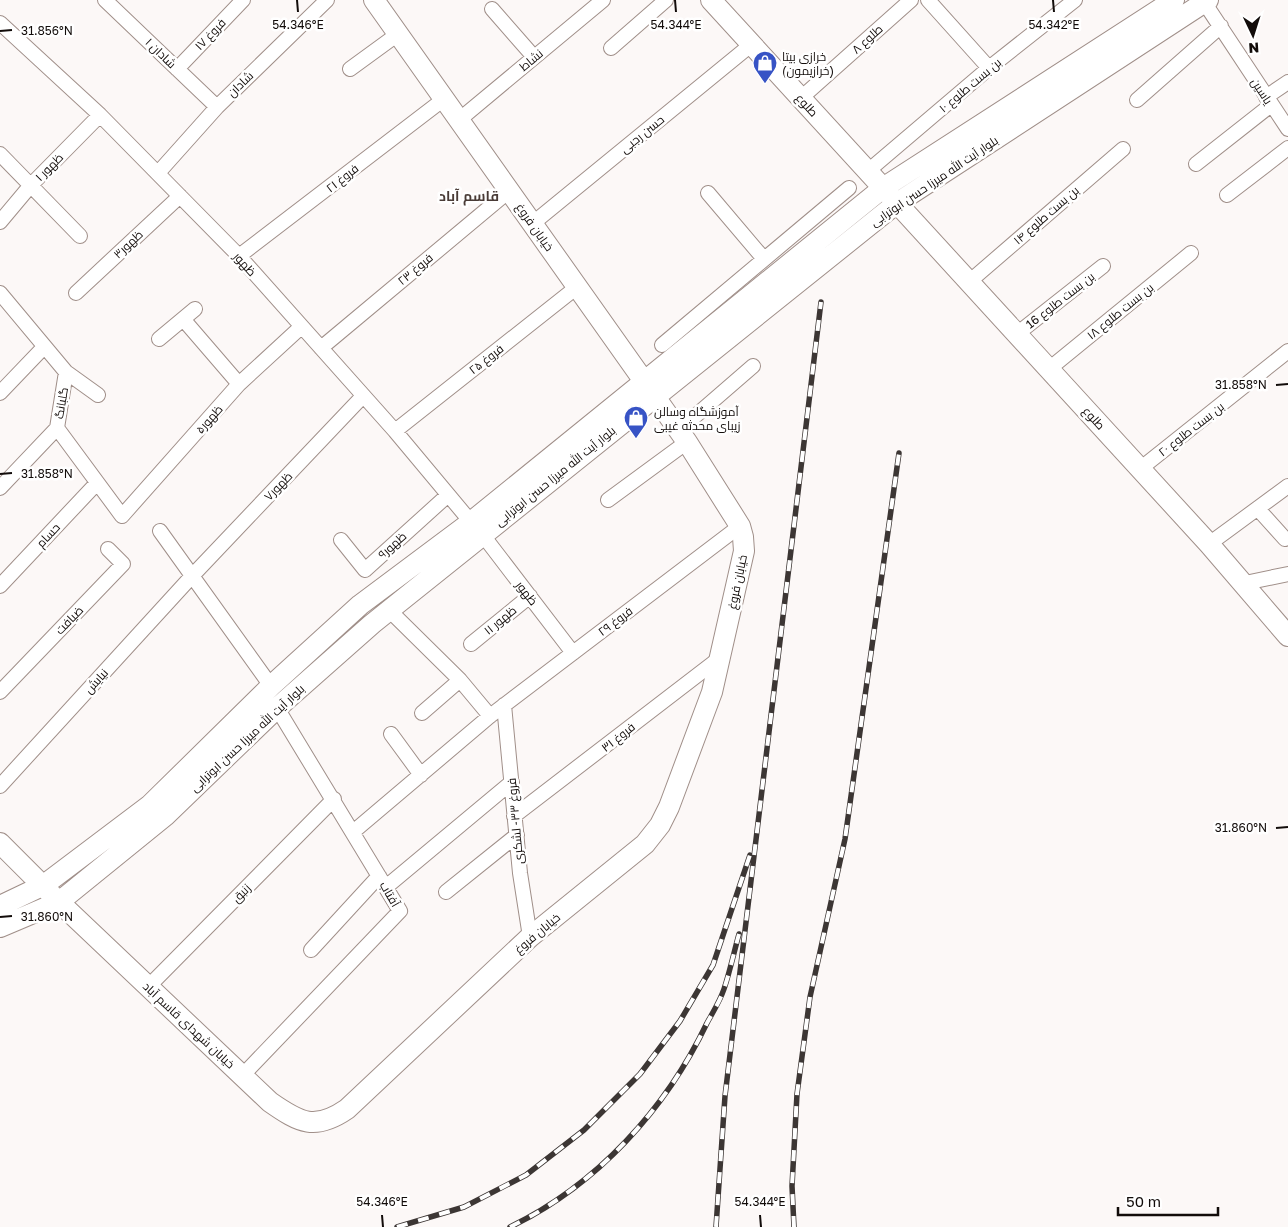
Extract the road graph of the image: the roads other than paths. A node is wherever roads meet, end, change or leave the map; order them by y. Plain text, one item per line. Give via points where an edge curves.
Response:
1 (105, 0) edge
2 (243, 0) edge
3 (327, 0) edge
4 (374, 0) edge
5 (666, 0) edge
6 (910, 0) edge
7 (928, 0) edge
8 (1075, 0) edge
9 (1174, 0) edge
10 (1205, 1) edge
11 (595, 2) edge
12 (719, 3) edge
13 (492, 9) dead end
14 (0, 23) edge
15 (1221, 26) junction
16 (398, 34) junction
17 (752, 44) junction
18 (611, 48) dead end
19 (534, 57) junction
20 (989, 68) junction
21 (177, 69) junction
22 (350, 69) dead end
23 (1288, 82) edge
24 (801, 98) junction
25 (444, 99) junction
26 (1137, 100) dead end
27 (1268, 101) junction
28 (217, 107) junction
29 (100, 115) junction
30 (459, 120) junction
31 (1288, 129) edge
32 (1288, 148) edge
33 (1123, 149) dead end
34 (0, 154) edge
35 (1196, 164) dead end
36 (868, 171) junction
37 (158, 173) junction
38 (31, 185) junction
39 (849, 188) dead end
40 (883, 188) junction
41 (509, 191) junction
42 (708, 193) dead end
43 (1227, 195) dead end
44 (180, 196) junction
45 (897, 203) junction
46 (818, 214) junction
47 (0, 222) edge
48 (532, 224) junction
49 (832, 229) junction
50 (80, 236) dead end
51 (1191, 253) dead end
52 (239, 256) junction
53 (764, 259) junction
54 (1102, 266) dead end
55 (969, 282) junction
56 (577, 287) junction
57 (0, 293) edge
58 (76, 293) dead end
59 (195, 309) dead end
60 (183, 319) junction
61 (700, 325) junction
62 (301, 327) junction
63 (1017, 334) junction
64 (159, 339) dead end
65 (662, 345) dead end
66 (44, 346) junction
67 (321, 348) junction
68 (1288, 351) edge
69 (753, 366) dead end
70 (1049, 369) junction
71 (66, 372) junction
72 (239, 384) junction
73 (649, 390) junction
74 (0, 393) edge
75 (98, 395) dead end
76 (363, 396) junction
77 (57, 428) junction
78 (395, 431) junction
79 (682, 436) junction
80 (1140, 469) junction
81 (96, 484) junction
82 (1288, 486) edge
83 (0, 488) edge
84 (448, 495) junction
85 (608, 500) dead end
86 (1258, 509) junction
87 (122, 516) joint
88 (740, 526) junction
89 (477, 528) junction
90 (160, 531) dead end
91 (341, 540) dead end
92 (1285, 540) dead end
93 (1209, 544) junction
94 (108, 549) dead end
95 (1288, 574) edge
96 (192, 576) junction
97 (1244, 583) junction
98 (0, 586) edge
99 (530, 596) junction
100 (389, 610) junction
101 (1288, 636) edge
102 (471, 644) dead end
103 (573, 653) junction
104 (721, 657) junction
105 (460, 680) junction
106 (271, 686) junction
107 (0, 692) edge
108 (504, 705) junction
109 (277, 708) junction
110 (422, 713) dead end
111 (490, 716) junction
112 (391, 734) dead end
113 (421, 775) junction
114 (512, 782) junction
115 (0, 786) edge
116 (334, 799) junction
117 (514, 816) junction
118 (354, 832) junction
119 (517, 835) junction
120 (0, 843) edge
121 (382, 881) junction
122 (44, 885) junction
123 (446, 892) dead end
124 (59, 902) junction
125 (0, 906) edge
126 (0, 927) edge
127 (530, 937) junction
128 (311, 950) dead end
129 (148, 987) junction
130 (242, 1076) junction
131 (331, 1120) joint

1 - 21 street, شادان ۱
2 - 21 street, فروغ ۱۷
3 - 28 street, شادان
4 - 16 main road, خیابان فروغ
5 - 18 street
6 - 24 street, طلوع ۸
7 - 20 street
8 - 20 street, بن بست طلوع ۱۰
9 - 40 main road, بلوار آیت الله میرزا حسن ابوترابی
10 - 15 street, یاسین
10 - 45 main road, بلوار آیت الله میرزا حسن ابوترابی
11 - 19 street, نشاط
12 - 17 main road, طلوع
13 - 19 street
14 - 29 street, ظهور
15 - 26 street
15 - 27 street, یاسین
16 - 22 street
16 - 25 main road, خیابان فروغ
17 - 24 main road, طلوع
17 - 48 street, حسن رجبی
19 - 30 street, نشاط
20 - 36 street, بن بست طلوع ۱۰
21 - 28 street, شادان ۱
23 - 27 street
24 - 36 main road, طلوع
25 - 30 main road, خیابان فروغ
25 - 52 street, فروغ ۲۱
27 - 31 street, یاسین
27 - 35 street
28 - 37 street, شادان
29 - 37 street, ظهور
29 - 38 street, ظهور ۱
30 - 41 main road, خیابان فروغ
32 - 43 street
33 - 55 street, بن بست طلوع ۱۴
34 - 38 street
36 - 40 main road, طلوع
37 - 44 street, ظهور
38 - 47 street, ظهور ۱
38 - 50 street
39 - 46 street
40 - 45 main road, طلوع
40 - 49 main road, بلوار آیت الله میرزا حسن ابوترابی
41 - 48 main road, خیابان فروغ
41 - 67 street, فروغ ۲۳
42 - 53 street
44 - 52 street, ظهور
44 - 58 street, ظهور۳
45 - 55 main road, طلوع
45 - 73 main road, بلوار آیت الله میرزا حسن ابوترابی
46 - 49 street
46 - 53 street
48 - 56 main road, خیابان فروغ
49 - 61 main road, بلوار آیت الله میرزا حسن ابوترابی
51 - 70 street, بن بست طلوع ۱۸
52 - 62 street, ظهور
53 - 61 street
54 - 63 street, بن بست طلوع 16
55 - 63 main road, طلوع
56 - 73 main road, خیابان فروغ
56 - 78 street, فروغ ۲۵
57 - 66 street, گلبانگ
59 - 60 street
60 - 64 street
60 - 72 street
61 - 65 street
61 - 73 main road, بلوار آیت الله میرزا حسن ابوترابی
62 - 67 street, ظهور
62 - 72 street, ظهور۵
63 - 70 main road, طلوع
66 - 71 street, گلبانگ
66 - 74 street
67 - 76 street, ظهور
68 - 80 street, بن بست طلوع ۲۰
69 - 79 street
70 - 80 main road, طلوع
71 - 75 street
71 - 77 street, گلبانگ
72 - 87 street, ظهور۵
73 - 79 main road, خیابان فروغ
73 - 89 main road, بلوار آیت الله میرزا حسن ابوترابی
76 - 78 street, ظهور
76 - 96 street, ظهور۷
77 - 81 street, گلبانگ
77 - 83 street
78 - 84 street, ظهور
79 - 85 street
79 - 88 main road, خیابان فروغ
80 - 93 main road, طلوع
81 - 87 street, گلبانگ
81 - 98 street, حسام
82 - 86 street
84 - 89 street, ظهور
84 - 91 street, ظهور۹ via 365,570
86 - 92 street
86 - 93 street
88 - 103 street, فروغ ۲۹
88 - 104 main road, خیابان فروغ via 744,551
89 - 99 street, ظهور
89 - 100 main road, بلوار آیت الله میرزا حسن ابوترابی
89 - 106 main road, بلوار آیت الله میرزا حسن ابوترابی via 360,606
90 - 96 street
93 - 97 main road, طلوع
94 - 107 street, ضیافت via 123,564
95 - 97 street
96 - 106 street
96 - 115 street, نيايش
97 - 101 main road, طلوع
99 - 102 street, ظهور ۱۱
99 - 103 street, ظهور
100 - 105 street
100 - 109 main road, بلوار آیت الله میرزا حسن ابوترابی
103 - 108 street, فروغ ۲۹
104 - 117 street, فروغ ۳۱
104 - 127 main road, خیابان فروغ via 697,737 660,825 645,844
105 - 110 street
105 - 111 street
106 - 122 main road, بلوار آیت الله میرزا حسن ابوترابی via 150,805
108 - 111 street, فروغ ۲۹
108 - 114 street, فروغ ۳۳- لشکری
109 - 116 street, آفتاب
109 - 124 main road, بلوار آیت الله میرزا حسن ابوترابی via 165,816
111 - 113 street, فروغ ۲۹
112 - 113 street
113 - 118 street, فروغ ۲۹
114 - 117 street, فروغ ۳۳- لشکری
114 - 121 street
116 - 118 street, آفتاب
116 - 129 street, زنبق
117 - 119 street, فروغ ۳۳- لشکری
118 - 121 street, آفتاب
119 - 123 street
119 - 127 street, فروغ ۳۳- لشکری
120 - 122 main road
121 - 128 street
121 - 130 street, آفتاب via 400,911
122 - 124 main road, خیابان شهدای قاسم آباد
122 - 125 main road, بلوار آیت الله میرزا حسن ابوترابی
124 - 126 main road, بلوار آیت الله میرزا حسن ابوترابی
124 - 129 main road, خیابان شهدای قاسم آباد
127 - 131 main road, خیابان فروغ via 347,1109
129 - 130 main road, خیابان شهدای قاسم آباد
130 - 131 main road, خیابان شهدای قاسم آباد via 295,1120 314,1123

